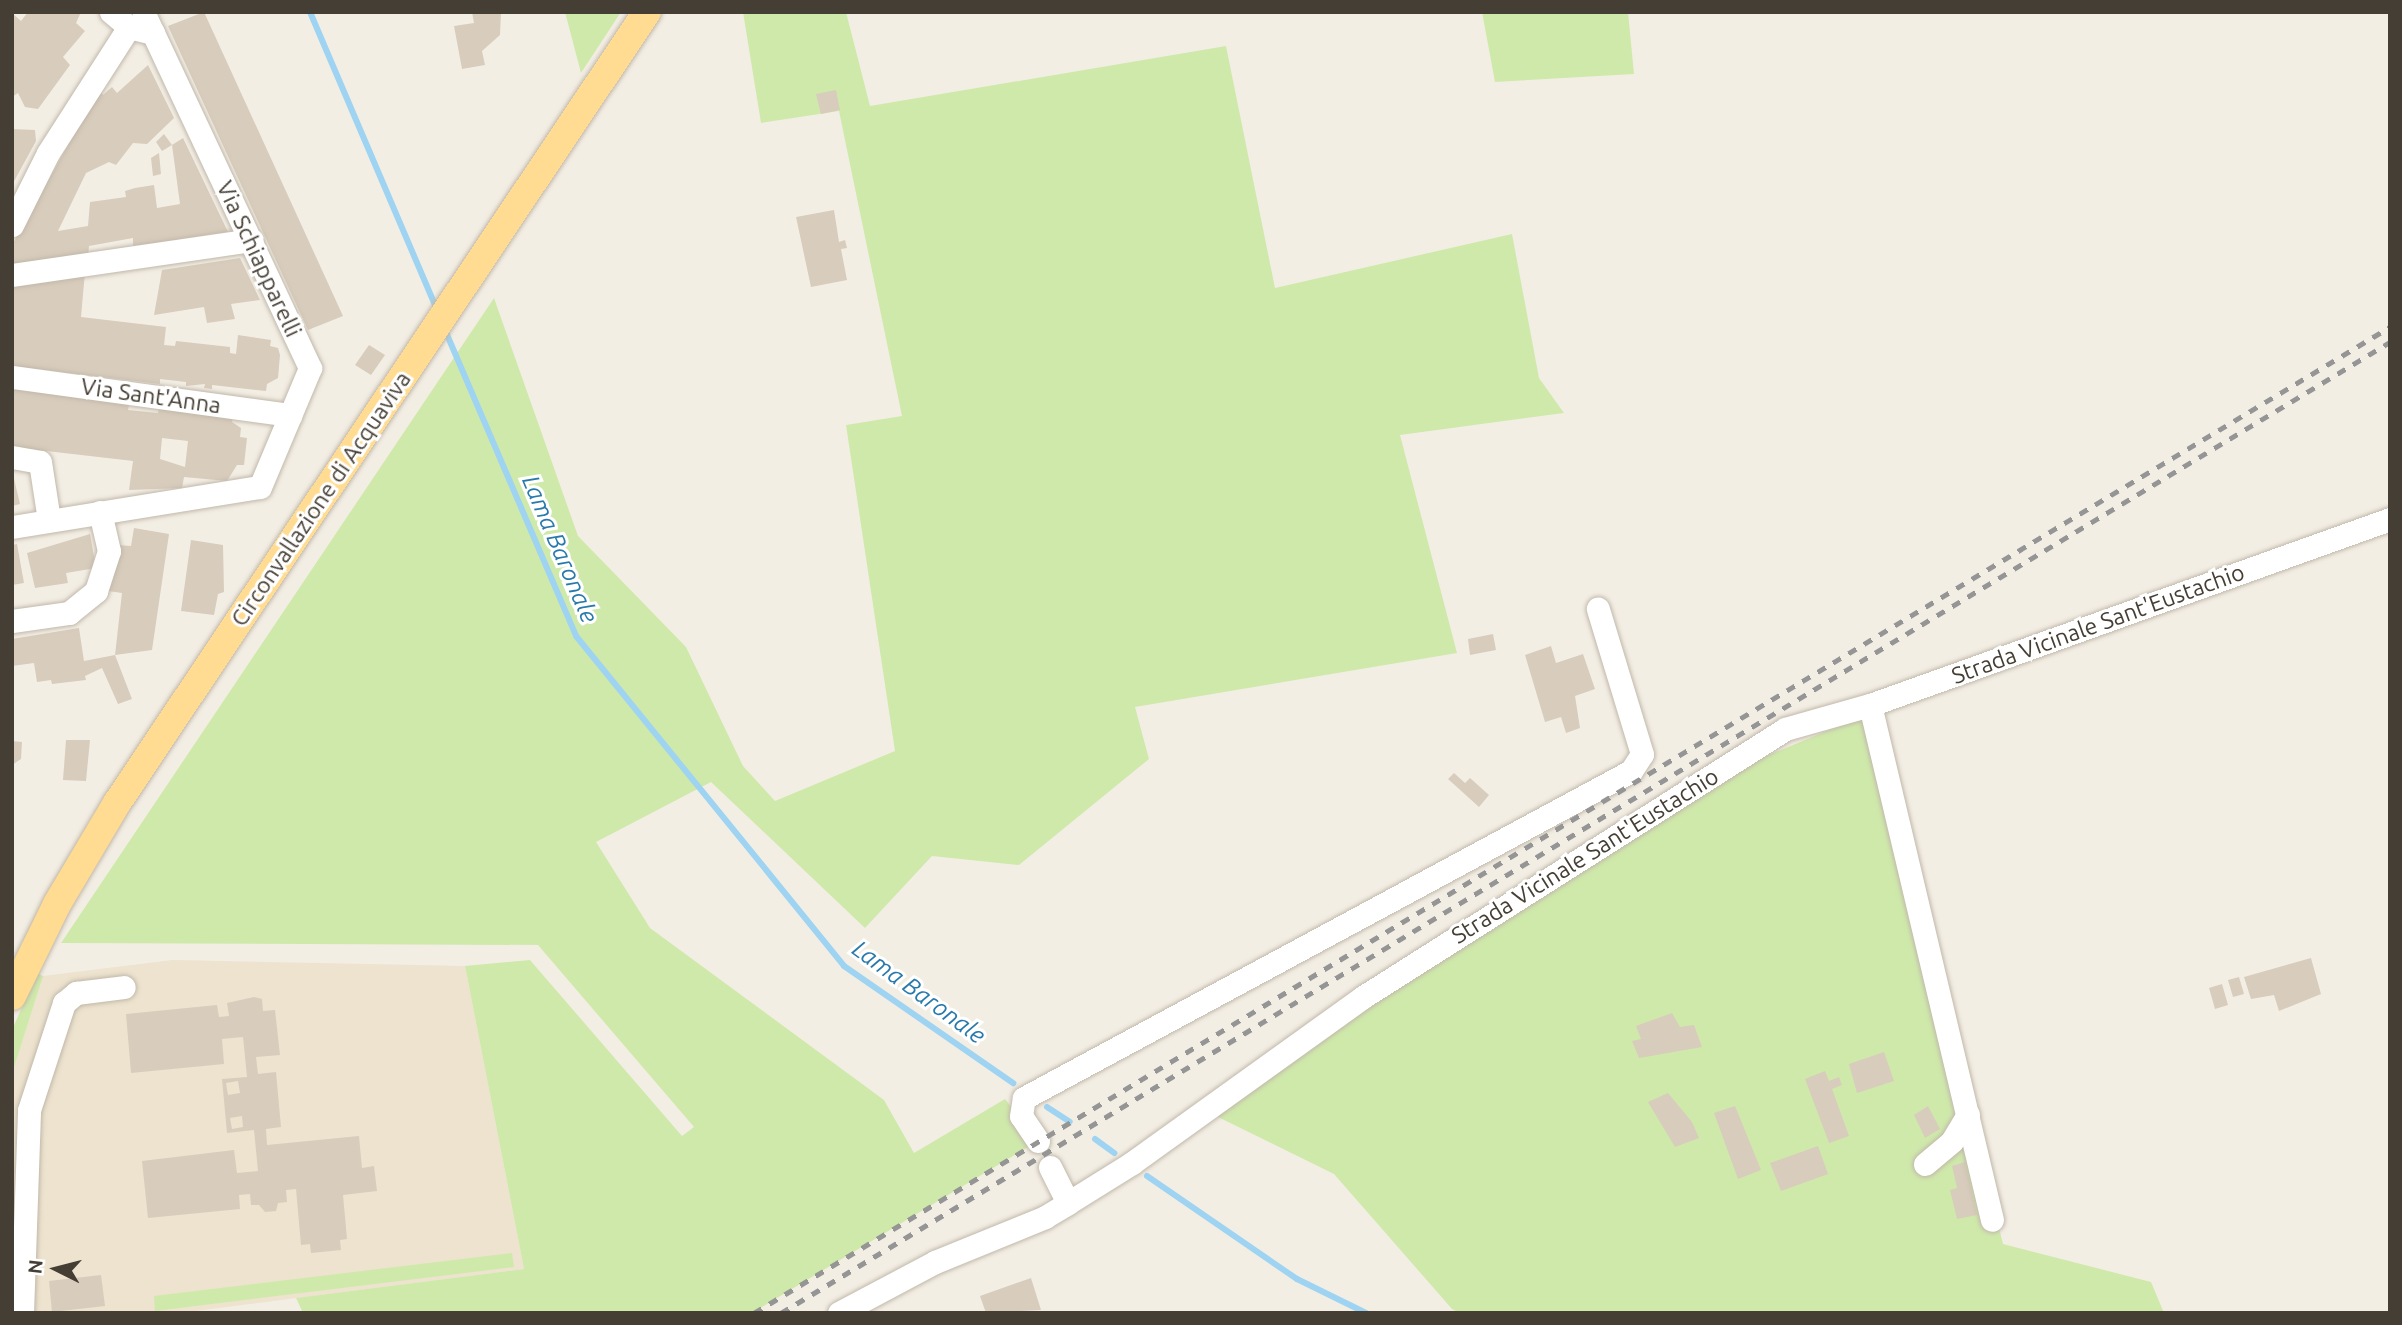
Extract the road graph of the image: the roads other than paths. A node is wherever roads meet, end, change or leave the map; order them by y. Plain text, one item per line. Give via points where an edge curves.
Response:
1 (111, 12) edge
2 (647, 12) edge
3 (142, 24) edge
4 (12, 225) edge
5 (251, 240) junction
6 (12, 275) edge
7 (12, 377) edge
8 (290, 415) junction
9 (12, 457) edge
10 (100, 512) junction
11 (2390, 519) edge
12 (49, 520) junction
13 (12, 527) edge
14 (1598, 609) dead end
15 (12, 621) edge
16 (1870, 705) junction
17 (124, 987) dead end
18 (12, 996) edge
19 (1968, 1114) junction
20 (1038, 1141) dead end
21 (1925, 1164) dead end
22 (1050, 1167) dead end
23 (1068, 1203) junction
24 (1992, 1220) dead end
25 (22, 1313) edge
26 (839, 1313) edge

1 - 3 street, Via Schiapparelli
2 - 18 main road, Circonvallazione di Acquaviva via 117,803 57,904
3 - 4 street via 48,153
3 - 5 street, Via Schiapparelli
5 - 6 street
5 - 8 street, Via Schiapparelli via 310,368
7 - 8 street, Via Sant'Anna
8 - 10 street, Via Schiapparelli via 260,486
9 - 12 street via 40,462
10 - 12 street
10 - 15 street via 109,551 96,591 69,613
11 - 16 street, Strada Vicinale Sant'Eustachio
12 - 13 street
14 - 20 street via 1642,754 1631,771 1024,1098 1021,1116
16 - 19 street
16 - 23 street, Strada Vicinale Sant'Eustachio via 1785,729 1363,997 1132,1163
17 - 25 street via 76,993 64,1003 29,1110
19 - 21 street via 1952,1141
19 - 24 street
22 - 23 street
23 - 26 street, Strada Vicinale Sant'Eustachio via 935,1262

